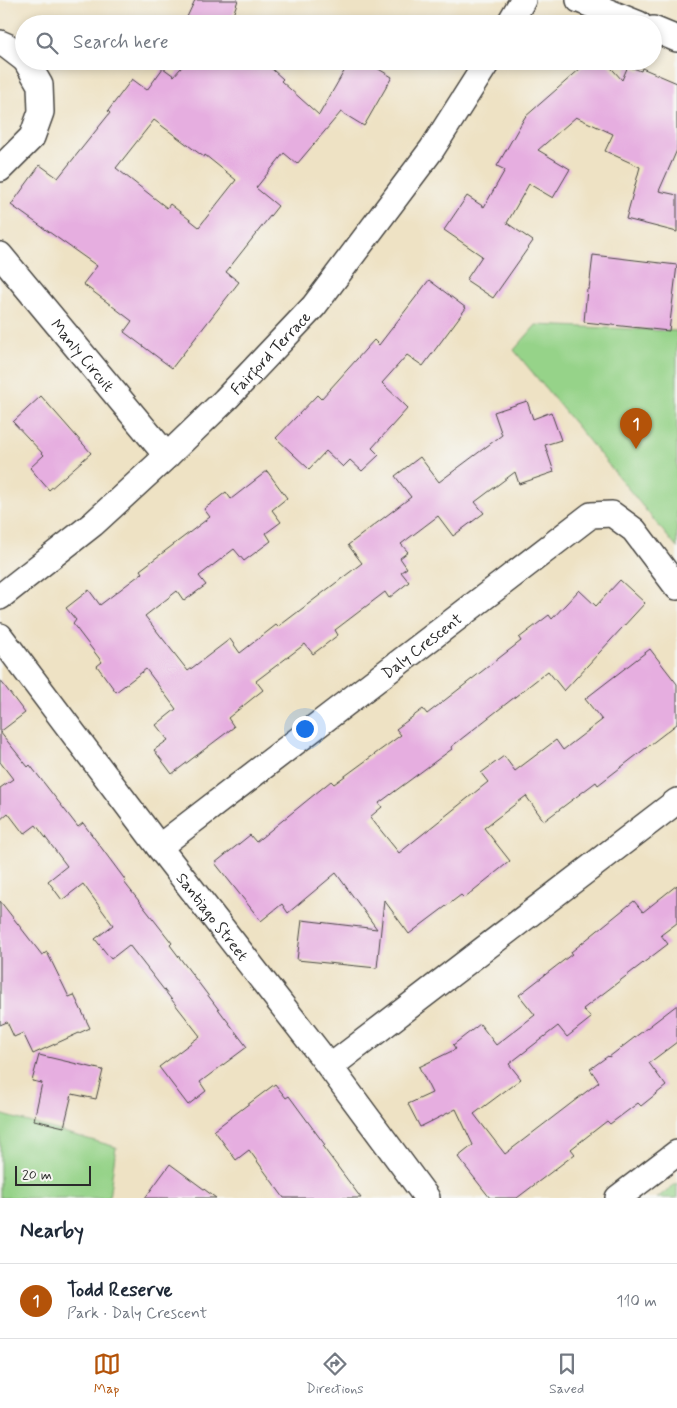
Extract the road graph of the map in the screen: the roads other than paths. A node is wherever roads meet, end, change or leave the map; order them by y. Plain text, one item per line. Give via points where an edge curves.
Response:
1 (522, 0) edge
2 (579, 0) edge
3 (514, 15) edge
4 (616, 15) edge
5 (662, 33) edge
6 (677, 39) edge
7 (0, 43) edge
8 (15, 52) edge
9 (31, 70) edge
10 (482, 70) edge
11 (0, 169) edge
12 (0, 255) edge
13 (167, 456) junction
14 (677, 586) edge
15 (0, 597) edge
16 (0, 636) edge
17 (677, 801) edge
18 (158, 847) junction
19 (330, 1067) junction
20 (677, 1153) edge
21 (427, 1198) edge
22 (618, 1198) edge

1 - 3 street
2 - 4 street
5 - 6 street
7 - 8 street
9 - 11 street via 40,85 41,112 32,138
10 - 13 street, Fairford Terrace via 432,149 314,306
12 - 13 street, Manly Circuit
13 - 15 street, Fairford Terrace via 93,524
14 - 18 street, Daly Crescent via 634,530 612,514 591,515
16 - 18 street, Santiago Street
17 - 19 street
18 - 19 street, Santiago Street
19 - 21 street, Santiago Street
20 - 22 street

